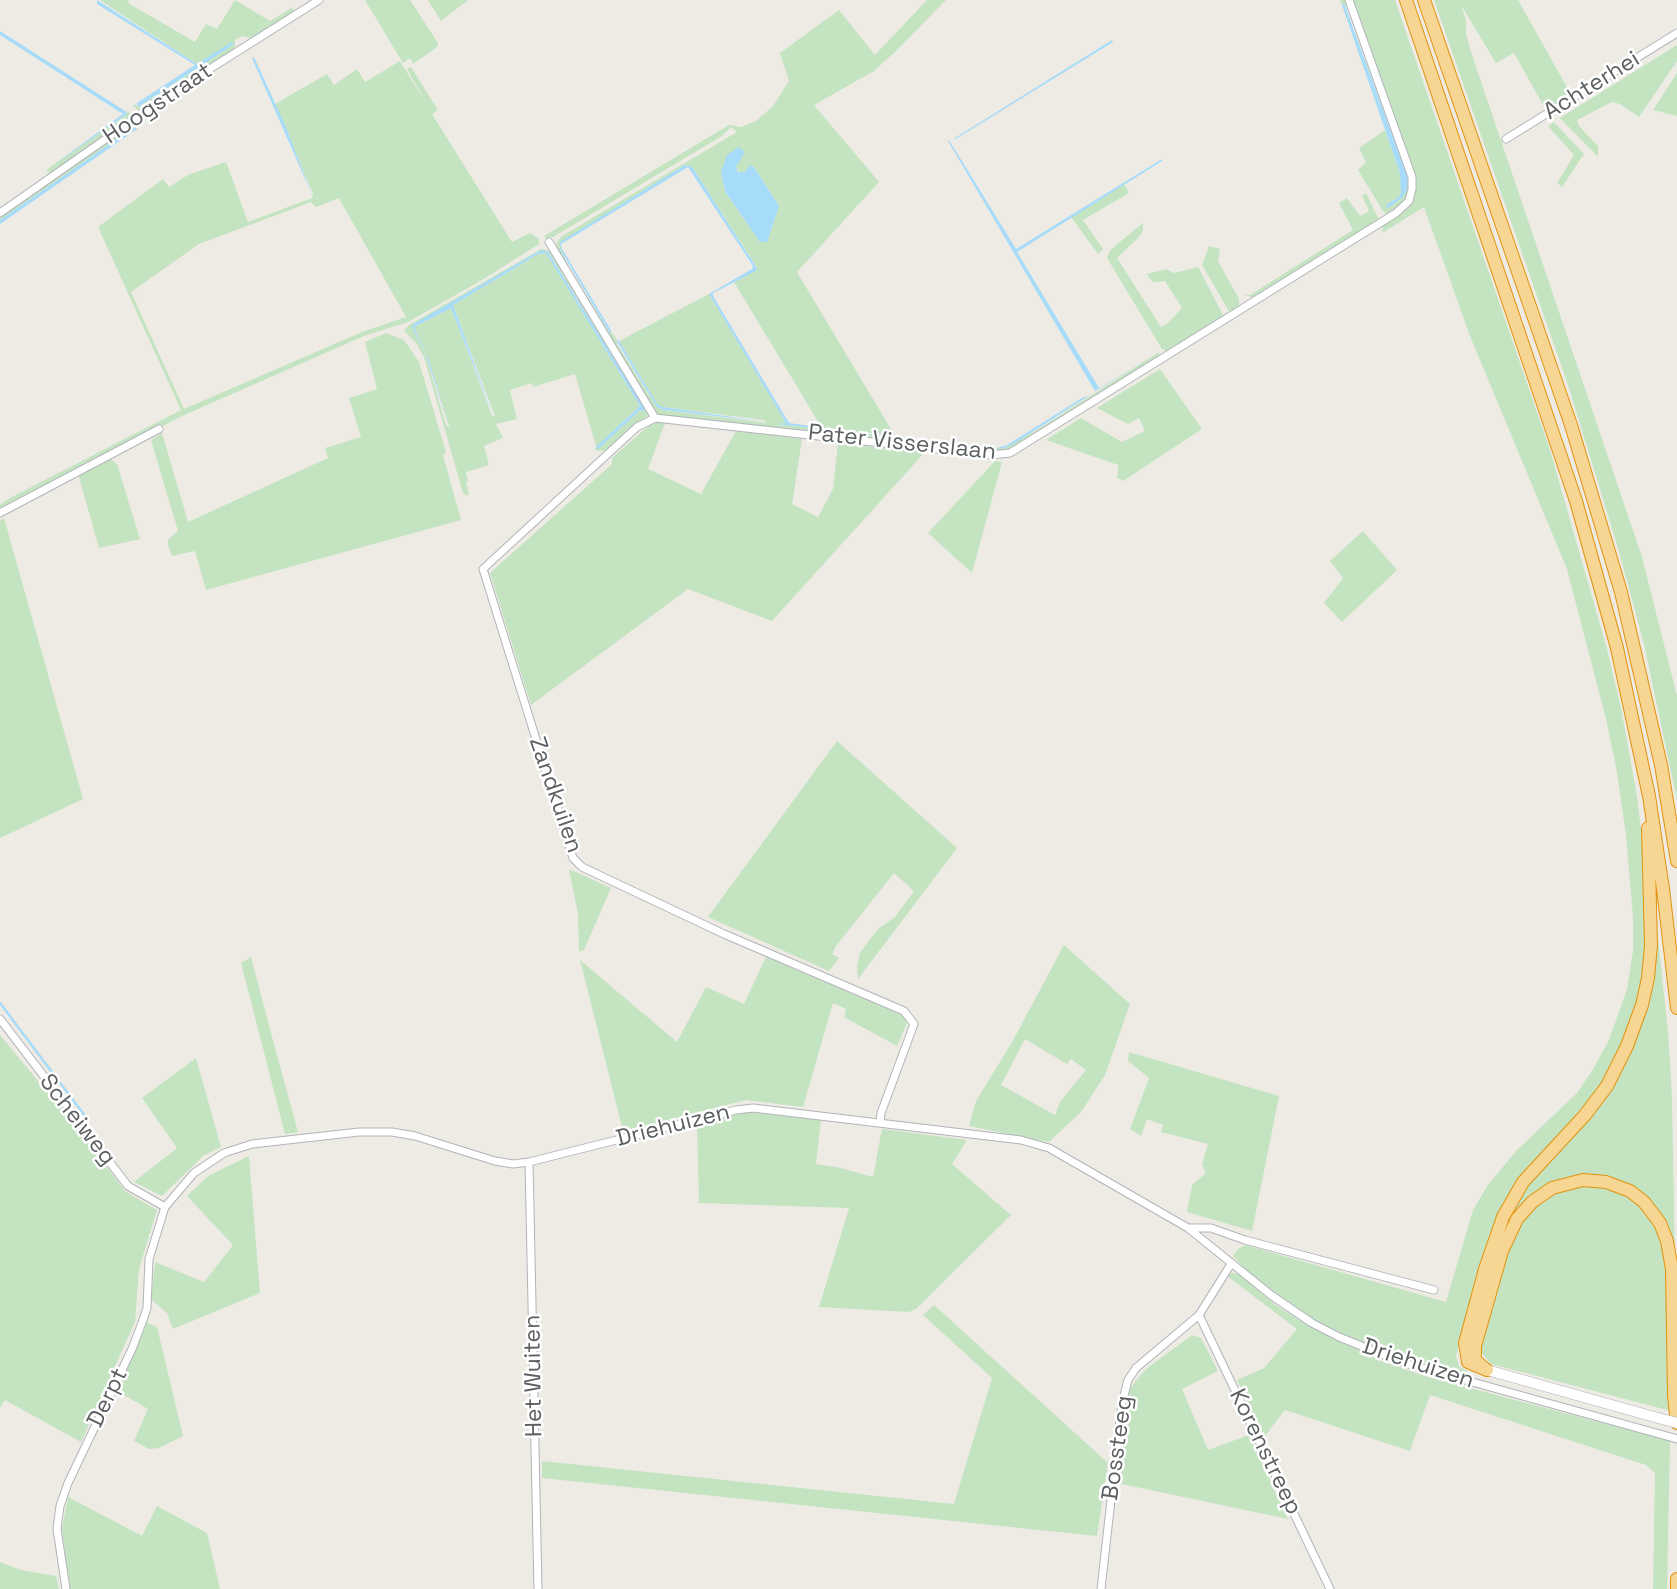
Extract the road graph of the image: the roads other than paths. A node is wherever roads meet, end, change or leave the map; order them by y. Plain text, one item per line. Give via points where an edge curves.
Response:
1 (319, 0) edge
2 (1349, 0) edge
3 (1406, 0) edge
4 (1424, 0) edge
5 (1677, 33) edge
6 (1506, 139) dead end
7 (0, 214) edge
8 (549, 242) dead end
9 (655, 418) junction
10 (159, 429) dead end
11 (4, 511) edge
12 (1661, 765) junction
13 (1649, 796) junction
14 (1677, 811) edge
15 (1677, 862) edge
16 (1677, 1008) edge
17 (0, 1019) edge
18 (880, 1123) junction
19 (529, 1162) junction
20 (165, 1207) junction
21 (1188, 1228) junction
22 (1231, 1264) junction
23 (1434, 1290) dead end
24 (1199, 1315) junction
25 (1487, 1370) junction
26 (1677, 1423) edge
27 (1677, 1438) edge
28 (1677, 1578) edge
29 (66, 1589) edge
30 (538, 1589) edge
31 (1101, 1589) edge
32 (1330, 1589) edge
33 (1677, 1589) edge

1 - 7 street, Hoogstraat via 170,94
2 - 9 street, Pater Visserslaan via 1412,177 1409,201 1010,453 991,455
3 - 13 highway via 1576,501 1617,648
4 - 12 highway via 1578,450 1624,602
5 - 6 street, Achterhei
8 - 9 street
9 - 18 street, Zandkuilen via 638,427 483,569 569,848 582,867 904,1011 914,1024
10 - 11 street
12 - 14 highway
12 - 15 highway
13 - 16 highway
13 - 25 highway via 1651,945 1642,1005 1607,1086 1523,1182 1503,1217 1464,1346 1468,1362
17 - 20 street, Scheiweg via 128,1186
18 - 19 street, Driehuizen via 768,1108 736,1110
18 - 21 street, Driehuizen via 1021,1140 1049,1149
19 - 20 street, Driehuizen via 495,1161 391,1132 252,1144 205,1164
19 - 30 street, Het Wuiten
20 - 29 street, Derpt via 149,1259 144,1320 60,1506 57,1530
21 - 22 street, Driehuizen
21 - 23 street, Driehuizen via 1211,1228
22 - 24 street, Bossteeg
22 - 27 street, Driehuizen via 1312,1323 1363,1348
24 - 31 street, Bossteeg via 1136,1368 1123,1392
24 - 32 street, Korenstreep
25 - 26 main road, Driehuizen, bridge
25 - 26 highway via 1475,1360 1475,1346 1502,1251 1517,1219 1552,1188 1583,1180 1606,1182 1644,1202 1667,1241
28 - 33 highway

